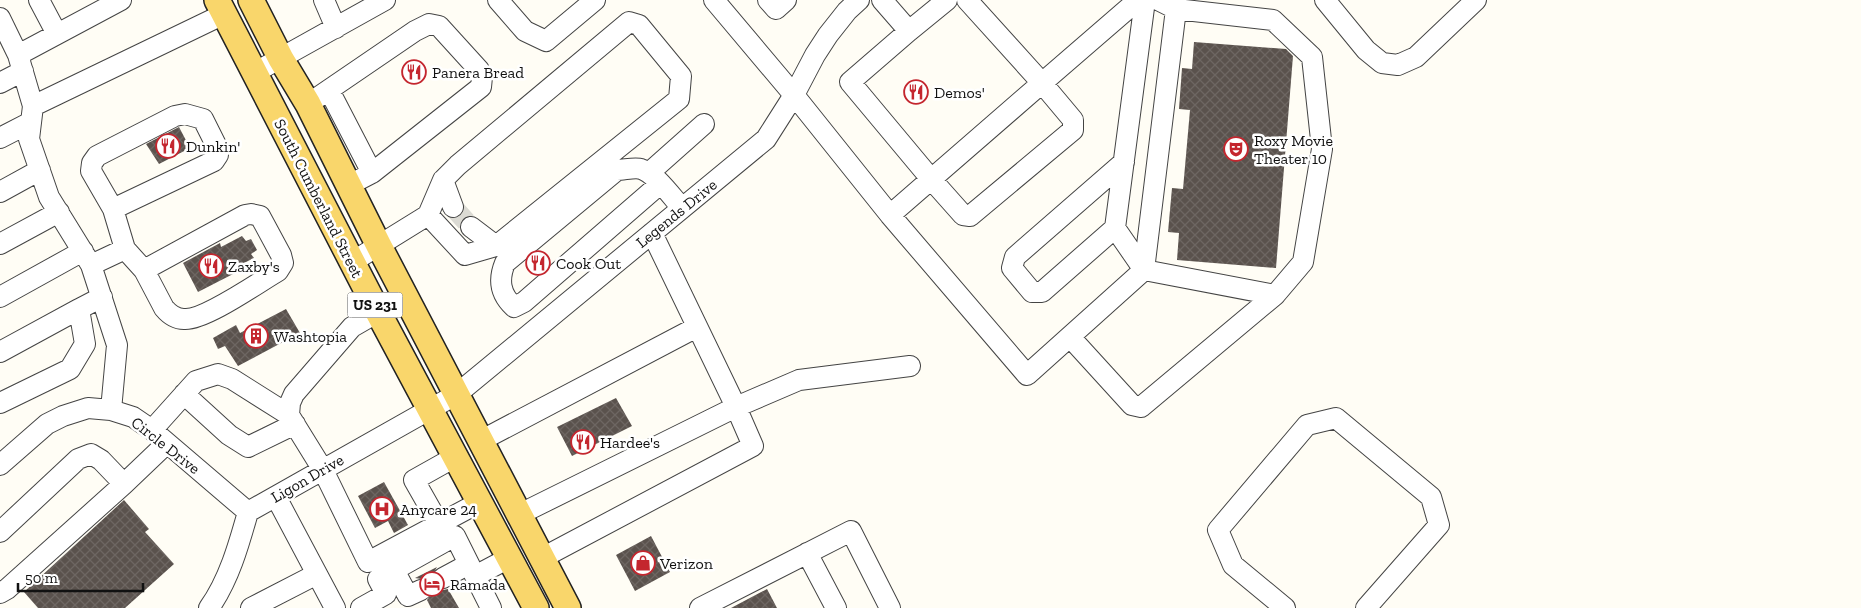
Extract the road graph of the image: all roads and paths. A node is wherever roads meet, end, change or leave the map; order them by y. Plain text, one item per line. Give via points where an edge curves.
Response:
1 (39, 0) edge
2 (50, 0) edge
3 (250, 0) edge
4 (324, 0) edge
5 (498, 0) edge
6 (595, 0) edge
7 (714, 0) edge
8 (768, 0) edge
9 (786, 0) edge
10 (859, 0) edge
11 (882, 0) edge
12 (947, 0) edge
13 (967, 0) edge
14 (1138, 0) edge
15 (1145, 0) edge
16 (1158, 0) edge
17 (1325, 0) edge
18 (1476, 0) edge
19 (117, 1) edge
20 (382, 1) edge
21 (220, 7) edge
22 (1176, 9) junction
23 (1, 24) edge
24 (54, 28) junction
25 (336, 28) junction
26 (909, 31) junction
27 (281, 58) junction
28 (20, 63) junction
29 (254, 72) junction
30 (0, 83) edge
31 (1042, 83) junction
32 (329, 90) junction
33 (794, 95) junction
34 (308, 104) junction
35 (32, 114) junction
36 (704, 124) dead end
37 (0, 138) edge
38 (1124, 162) junction
39 (40, 170) junction
40 (372, 173) junction
41 (655, 178) junction
42 (931, 179) junction
43 (443, 180) junction
44 (349, 185) junction
45 (0, 192) edge
46 (453, 208) tunnel mouth
47 (682, 208) junction
48 (113, 209) junction
49 (59, 212) junction
50 (428, 215) junction
51 (890, 215) junction
52 (472, 227) tunnel mouth
53 (1115, 228) junction
54 (652, 232) junction
55 (0, 244) edge
56 (380, 246) junction
57 (496, 246) junction
58 (126, 249) junction
59 (87, 258) junction
60 (352, 262) junction
61 (144, 270) junction
62 (1144, 270) junction
63 (1275, 295) junction
64 (0, 297) edge
65 (102, 297) junction
66 (79, 309) junction
67 (378, 312) junction
68 (697, 327) junction
69 (1070, 336) junction
70 (0, 352) edge
71 (910, 366) dead end
72 (184, 394) junction
73 (457, 394) junction
74 (0, 403) edge
75 (736, 407) junction
76 (430, 409) junction
77 (111, 410) junction
78 (292, 419) junction
79 (152, 430) junction
80 (482, 440) junction
81 (167, 443) junction
82 (455, 457) junction
83 (0, 465) edge
84 (323, 470) junction
85 (124, 484) junction
86 (276, 497) junction
87 (480, 502) junction
88 (248, 512) junction
89 (520, 514) junction
90 (440, 524) junction
91 (0, 532) edge
92 (807, 553) junction
93 (509, 558) junction
94 (542, 558) junction
95 (380, 570) junction
96 (472, 570) junction
97 (317, 574) junction
98 (443, 578) tunnel mouth
99 (421, 590) tunnel mouth
100 (0, 593) edge
101 (209, 608) edge
102 (251, 608) edge
103 (335, 608) edge
104 (361, 608) edge
105 (490, 608) edge
106 (536, 608) edge
107 (568, 608) edge
108 (700, 608) edge
109 (836, 608) edge
110 (890, 608) edge
111 (1285, 608) edge
112 (1366, 608) edge

1 - 24 street
2 - 24 street via 55,9
3 - 27 main road, South Cumberland Street / US 231
4 - 25 street
5 - 6 street via 525,31 546,41
7 - 33 street
8 - 9 street via 776,9
10 - 33 street, Legends Drive via 828,35
11 - 26 street
12 - 26 street
13 - 31 street
14 - 31 street
15 - 38 street
16 - 22 street
17 - 18 street via 1366,50 1382,63 1398,65 1416,57
19 - 24 street
20 - 25 street
21 - 29 main road, South Cumberland Street / US 231
21 - 35 street
22 - 62 street
22 - 63 street via 1273,20 1312,58 1322,149 1303,262
23 - 28 street
24 - 28 street
25 - 27 street
26 - 42 street via 850,82
27 - 29 street
27 - 34 main road, South Cumberland Street / US 231
28 - 30 street
28 - 35 street
29 - 60 main road, South Cumberland Street / US 231
31 - 42 street
31 - 42 street via 1073,120 1073,130 970,216 963,215
32 - 34 street
32 - 40 street
32 - 40 street via 429,24 439,26 479,70 481,87
33 - 47 street, Legends Drive via 766,139
33 - 51 street
34 - 44 main road, South Cumberland Street / US 231
35 - 37 street
35 - 39 street via 29,139
36 - 41 street
38 - 53 street
38 - 53 street via 1014,257 1012,268 1032,292 1042,292
39 - 45 street
39 - 49 street via 49,197
40 - 44 street
41 - 41 street via 584,249 524,302 514,307 507,301 501,280 505,263 617,170 639,168
41 - 47 street
42 - 51 street
43 - 46 street
43 - 50 street
43 - 57 street via 629,22 639,25 681,76 679,99
44 - 56 main road, South Cumberland Street / US 231
47 - 54 street, Legends Drive
48 - 48 street via 214,161 218,149 203,119 185,114 175,116 97,156 91,171
48 - 58 street
49 - 55 street
49 - 59 street
50 - 56 street
50 - 57 street via 465,255
51 - 69 street via 1027,374
52 - 57 street
53 - 62 street
54 - 68 street
54 - 73 street, Legends Drive
56 - 60 street
56 - 73 main road, South Cumberland Street / US 231
58 - 59 street
58 - 61 street
59 - 64 street
59 - 65 street
60 - 67 main road, South Cumberland Street / US 231
61 - 61 street via 251,214 260,216 283,263 278,271 202,316 183,319 164,308
62 - 63 street
62 - 69 street
63 - 69 street via 1141,407 1132,405
65 - 66 street
65 - 77 street via 117,345
66 - 70 street
66 - 74 street via 85,344 70,369
67 - 76 main road, South Cumberland Street / US 231
67 - 78 street via 352,327 294,394 290,403
68 - 75 street
68 - 80 street
71 - 75 street via 799,380
72 - 78 street via 196,381 218,374 232,379
72 - 78 street via 229,435 248,447
72 - 79 street
73 - 76 street, Ligon Drive
73 - 80 main road, South Cumberland Street / US 231
75 - 89 street
75 - 94 street via 753,446
76 - 82 main road, South Cumberland Street / US 231
76 - 84 street, Ligon Drive
77 - 79 street, Circle Drive via 132,417
77 - 83 street, Circle Drive via 88,408 63,416 47,424
78 - 84 street
79 - 81 street, Circle Drive
80 - 89 main road, South Cumberland Street / US 231
81 - 85 street
81 - 88 street, Circle Drive
82 - 87 main road, South Cumberland Street / US 231
82 - 90 street via 414,480
84 - 86 street, Ligon Drive
84 - 95 street
85 - 91 street via 91,454 78,459
85 - 100 street
86 - 88 street, Ligon Drive
86 - 97 street
87 - 90 street
87 - 93 main road, South Cumberland Street / US 231
88 - 101 street via 235,555
89 - 94 main road, South Cumberland Street / US 231
90 - 95 street
92 - 108 street
92 - 109 street
92 - 110 street via 851,531
93 - 96 street
93 - 106 main road, South Cumberland Street / US 231
94 - 107 main road, South Cumberland Street / US 231
95 - 96 street via 455,536
95 - 99 street via 408,596
95 - 104 street via 386,594
96 - 98 street
96 - 105 street
97 - 102 street
97 - 103 street
111 - 112 street via 1234,565 1218,530 1307,425 1336,418 1431,497 1439,525

